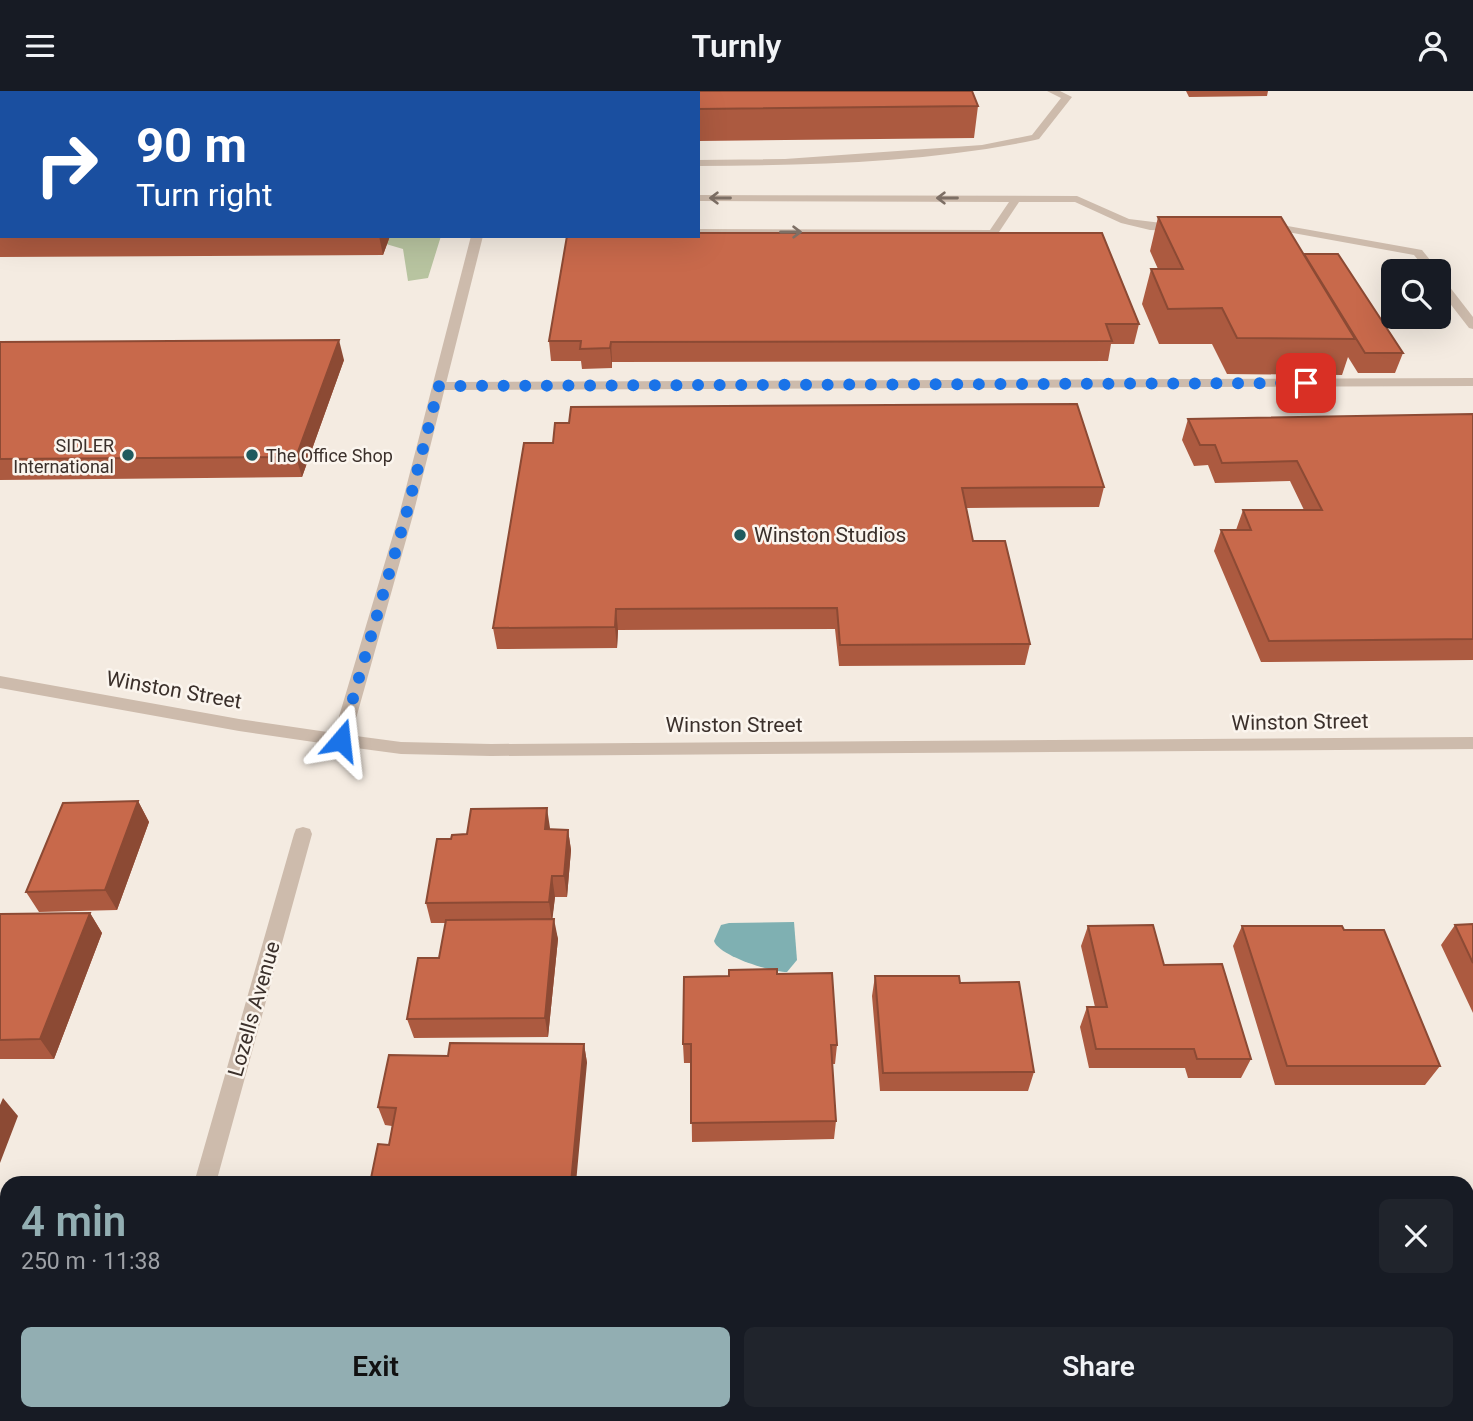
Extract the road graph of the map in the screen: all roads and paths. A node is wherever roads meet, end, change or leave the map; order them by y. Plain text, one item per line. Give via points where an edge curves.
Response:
1 (1052, 91) edge
2 (700, 163) edge
3 (700, 198) edge
4 (1016, 198) junction
5 (1185, 228) edge
6 (1254, 228) edge
7 (700, 232) edge
8 (476, 238) edge
9 (1424, 259) edge
10 (1451, 296) edge
11 (1473, 325) edge
12 (1473, 382) edge
13 (439, 386) junction
14 (0, 682) edge
15 (341, 740) junction
16 (1473, 743) edge
17 (303, 834) dead end
18 (207, 1176) edge

1 - 2 street via 1067,97 1035,137 982,148 785,162
4 -> 3 street
4 - 5 street via 1077,199 1115,220
7 -> 4 street via 993,233
6 - 9 street via 1282,228 1418,251
8 - 13 street
10 - 11 street
12 - 13 street
13 - 15 street
14 - 15 street, Winston Street
15 - 16 street, Winston Street via 401,748 491,750
17 - 18 street, Lozells Avenue

